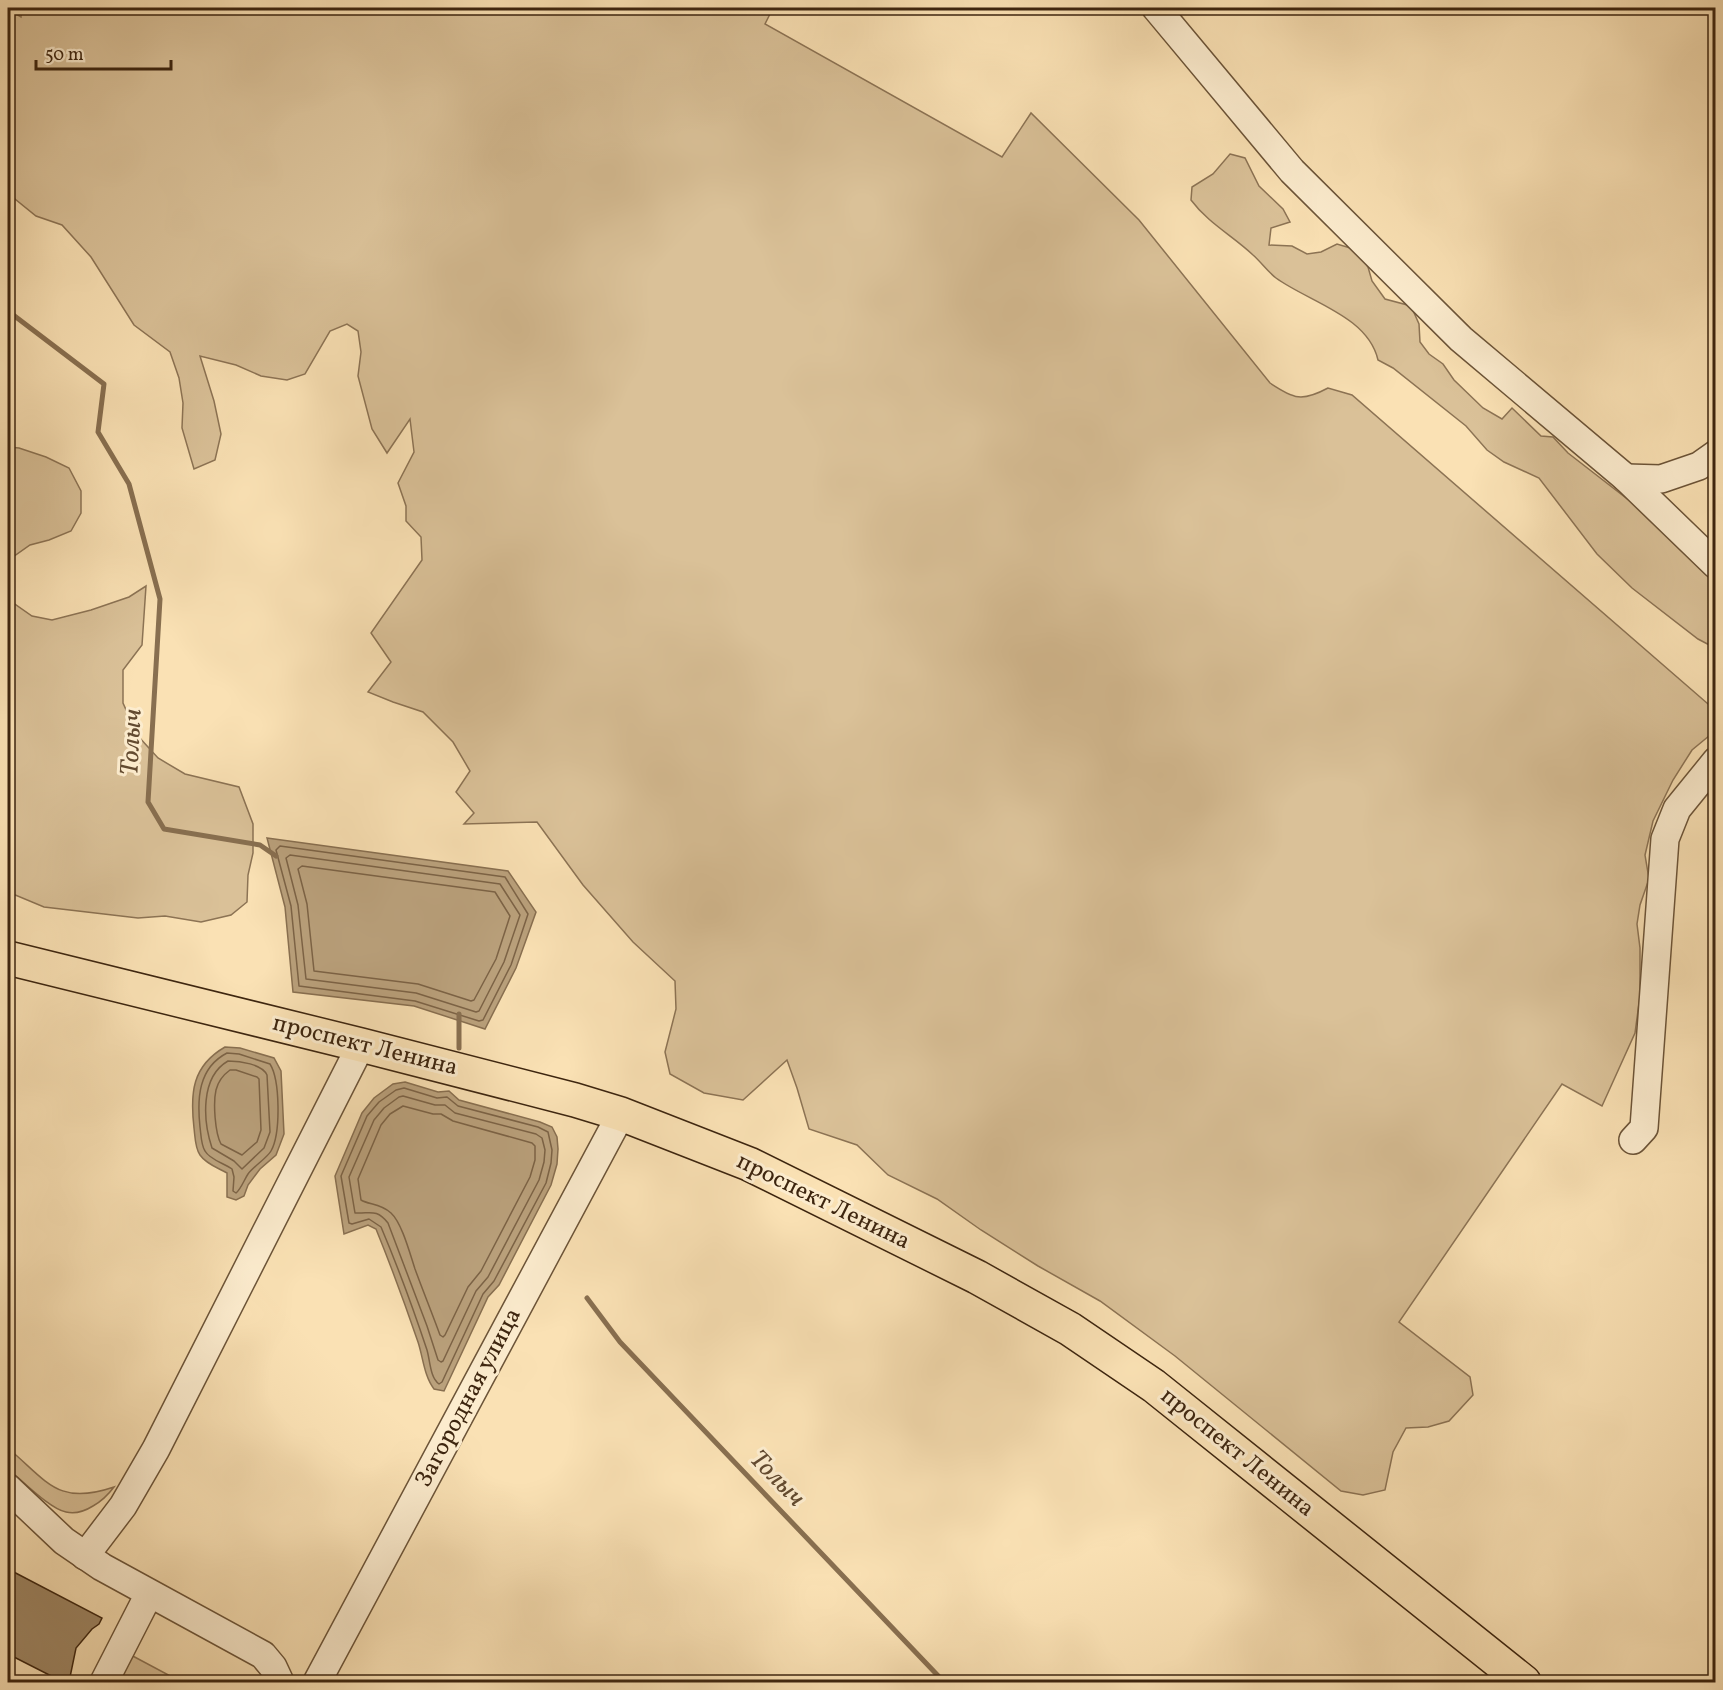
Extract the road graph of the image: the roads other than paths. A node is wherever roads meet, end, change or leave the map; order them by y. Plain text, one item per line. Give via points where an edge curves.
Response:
1 (1156, 8) edge
2 (1716, 454) edge
3 (1626, 478) junction
4 (1716, 565) edge
5 (1716, 761) edge
6 (8, 958) edge
7 (361, 1045) junction
8 (621, 1114) junction
9 (1633, 1140) dead end
10 (8, 1488) edge
11 (85, 1556) junction
12 (149, 1594) junction
13 (104, 1683) edge
14 (280, 1683) edge
15 (316, 1683) edge
16 (1524, 1683) edge

1 - 3 street via 1292,171 1461,339
2 - 3 street via 1699,466 1661,479
3 - 4 street
5 - 9 street via 1677,809 1665,839 1644,1128
6 - 7 main road, проспект Ленина
7 - 8 main road, проспект Ленина
7 - 11 street via 156,1449 123,1506
8 - 15 street, Загородная улица
8 - 16 main road, проспект Ленина via 749,1164 977,1277 1070,1329 1154,1386
10 - 11 street
11 - 12 street
12 - 13 street
12 - 14 street via 263,1655

